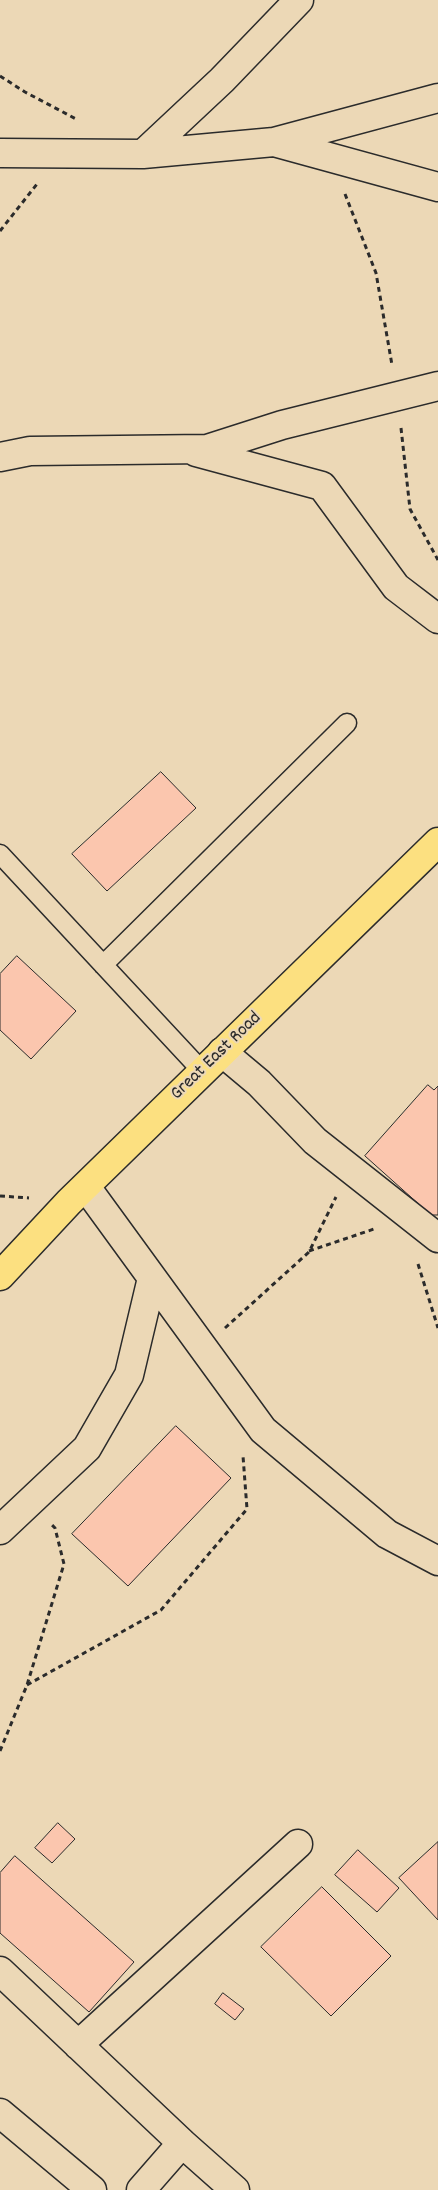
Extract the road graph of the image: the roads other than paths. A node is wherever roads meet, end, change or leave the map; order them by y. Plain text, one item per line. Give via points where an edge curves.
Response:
1 (299, 0) edge
2 (438, 98) edge
3 (274, 142) junction
4 (0, 153) edge
5 (143, 154) junction
6 (438, 187) edge
7 (438, 386) edge
8 (184, 449) junction
9 (0, 456) edge
10 (438, 619) edge
11 (347, 723) dead end
12 (438, 842) edge
13 (0, 854) edge
14 (103, 965) junction
15 (222, 1052) junction
16 (202, 1071) junction
17 (86, 1187) junction
18 (438, 1238) edge
19 (0, 1276) edge
20 (152, 1278) junction
21 (0, 1530) edge
22 (438, 1561) edge
23 (298, 1844) dead end
24 (0, 1971) edge
25 (78, 2045) junction
26 (0, 2113) edge
27 (182, 2143) junction
28 (92, 2190) edge
29 (141, 2190) edge
30 (235, 2190) edge

1 - 5 street via 222,80
2 - 3 street
3 - 5 street
3 - 6 street
4 - 5 street
7 - 8 street via 282,425 207,449
8 - 9 street via 30,451
8 - 10 street via 322,486 396,587
11 - 14 lane
12 - 15 highway, Great East Road
13 - 14 lane
14 - 16 lane
15 - 16 highway, Great East Road
15 - 18 street via 260,1083 316,1141
16 - 17 highway, Great East Road
17 - 19 highway, Great East Road
17 - 20 street
20 - 21 street via 129,1376 87,1448
20 - 22 street via 263,1430 387,1534
23 - 25 street
24 - 25 street
25 - 27 street
26 - 28 street
27 - 29 street
27 - 30 street

